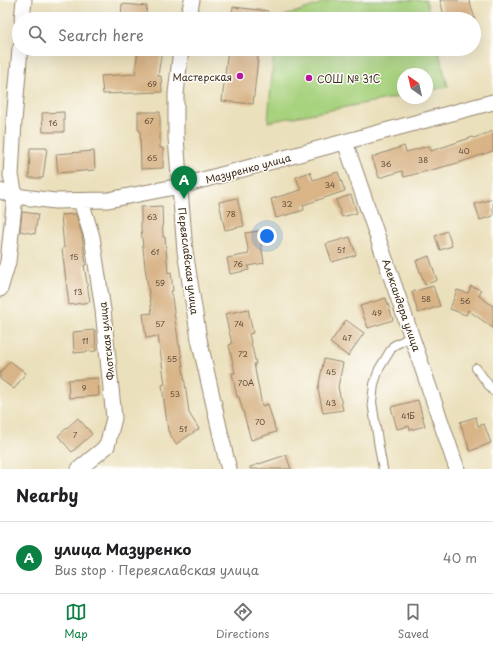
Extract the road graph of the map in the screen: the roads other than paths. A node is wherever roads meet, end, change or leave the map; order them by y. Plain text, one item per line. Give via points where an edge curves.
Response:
1 (192, 0) edge
2 (23, 1) edge
3 (22, 12) edge
4 (189, 12) edge
5 (19, 56) edge
6 (180, 56) edge
7 (493, 102) edge
8 (345, 142) junction
9 (180, 186) junction
10 (0, 191) edge
11 (15, 196) junction
12 (82, 200) junction
13 (0, 290) edge
14 (412, 336) junction
15 (476, 368) dead end
16 (493, 391) edge
17 (79, 469) edge
18 (229, 469) edge
19 (383, 469) edge
20 (457, 469) edge

1 - 4 street
2 - 3 street
5 - 11 street via 11,175
6 - 9 street, Переяславская улица via 176,94
7 - 8 street, Мазуренко улица
8 - 9 street, Мазуренко улица
8 - 14 street, Александера улица
9 - 12 street, Мазуренко улица via 108,200
9 - 18 street, Переяславская улица via 185,251 199,339
10 - 11 street, Мазуренко улица
11 - 12 street, Мазуренко улица via 55,201
11 - 13 street via 8,262
12 - 17 street, Флотская улица via 92,237 103,310 114,418 107,446
14 - 19 lane via 393,346 379,369 374,384 372,402
14 - 20 street, Александера улица
15 - 16 lane

